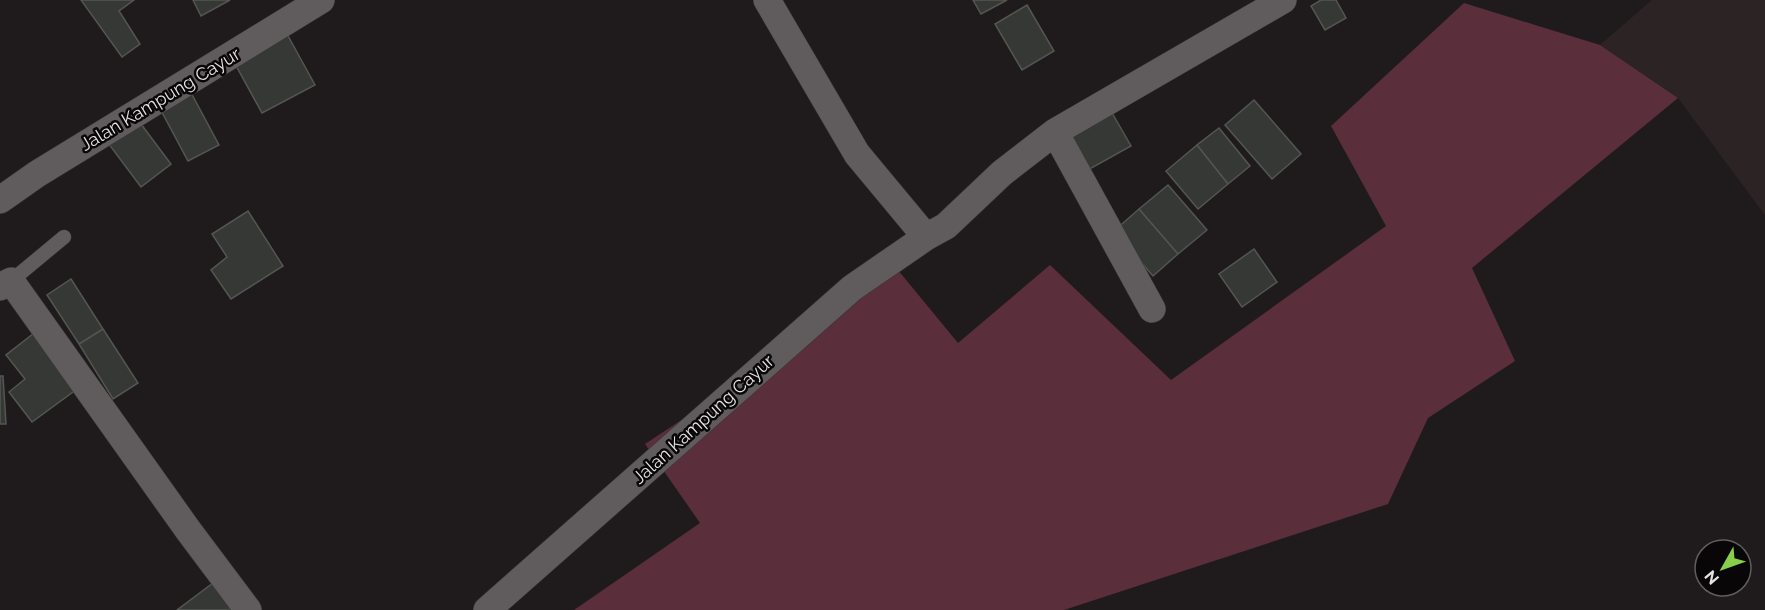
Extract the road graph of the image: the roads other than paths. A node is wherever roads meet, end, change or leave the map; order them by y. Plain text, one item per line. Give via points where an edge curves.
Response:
1 (321, 0) edge
2 (767, 0) edge
3 (1283, 0) edge
4 (1054, 132) junction
5 (0, 200) edge
6 (64, 237) dead end
7 (926, 237) junction
8 (5, 284) edge
9 (1152, 309) dead end
10 (248, 610) edge
11 (487, 610) edge

1 - 5 street, Jalan Kampung Cayur
2 - 7 street via 857,154
3 - 4 street, Jalan Kampung Cayur
4 - 7 street, Jalan Kampung Cayur via 1002,173 946,226
4 - 9 street
6 - 8 lane
7 - 11 street, Jalan Kampung Cayur via 852,288
8 - 10 street

